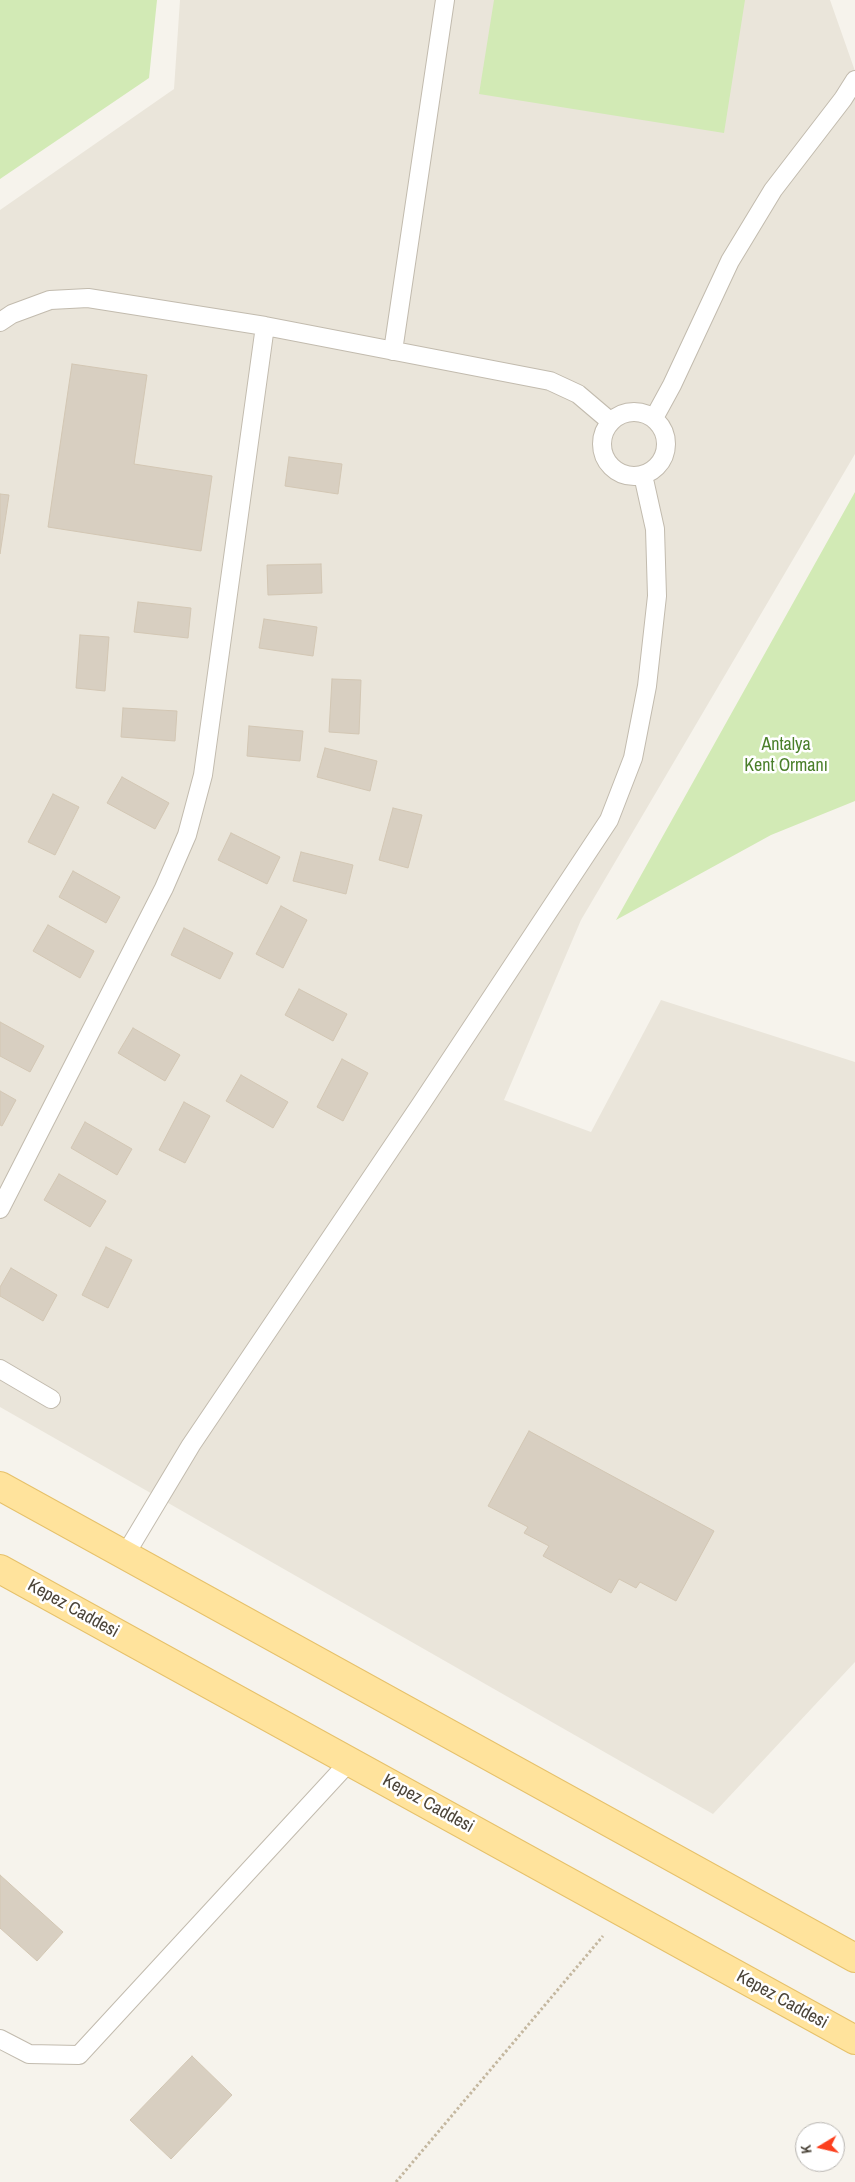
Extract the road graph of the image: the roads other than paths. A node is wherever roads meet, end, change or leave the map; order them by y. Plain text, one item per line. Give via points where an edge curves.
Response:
1 (445, 0) edge
2 (855, 80) edge
3 (0, 322) edge
4 (266, 326) junction
5 (393, 351) junction
6 (654, 418) junction
7 (611, 422) junction
8 (643, 475) junction
9 (0, 1209) edge
10 (0, 1369) edge
11 (51, 1399) dead end
12 (0, 1486) edge
13 (125, 1555) junction
14 (0, 1569) edge
15 (350, 1761) junction
16 (855, 1958) edge
17 (0, 2039) edge
18 (855, 2040) edge

1 - 5 lane
2 - 6 lane via 773,190 730,261
3 - 4 lane via 50,300 88,298
4 - 5 lane
4 - 9 lane via 203,775 187,835 164,888
5 - 7 lane via 550,380 578,394
6 - 7 lane via 632,412
6 - 8 lane via 662,427 666,450 654,470
7 - 8 lane via 604,432 604,455 620,472 631,476
8 - 13 lane via 655,529 657,596 647,686 633,758 609,820 191,1445
10 - 11 lane
12 - 13 main road
13 - 16 main road
14 - 15 main road, Kepez Caddesi
15 - 17 lane via 79,2055 29,2054
15 - 18 main road, Kepez Caddesi

